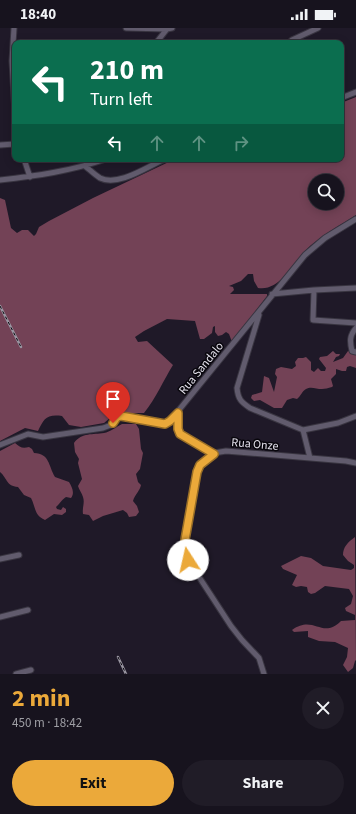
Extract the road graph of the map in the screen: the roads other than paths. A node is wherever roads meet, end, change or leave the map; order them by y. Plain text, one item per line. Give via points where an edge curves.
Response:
1 (14, 28) edge
2 (126, 28) edge
3 (318, 28) edge
4 (170, 29) edge
5 (13, 40) edge
6 (159, 40) edge
7 (292, 40) edge
8 (356, 92) edge
9 (344, 97) edge
10 (12, 144) edge
11 (0, 145) edge
12 (25, 162) edge
13 (97, 162) edge
14 (158, 162) edge
15 (86, 166) junction
16 (30, 177) junction
17 (0, 180) edge
18 (356, 219) edge
19 (356, 288) edge
20 (314, 290) junction
21 (272, 294) junction
22 (261, 310) junction
23 (356, 323) edge
24 (356, 328) edge
25 (356, 352) edge
26 (178, 413) junction
27 (356, 416) edge
28 (303, 430) junction
29 (0, 445) edge
30 (214, 454) junction
31 (310, 458) junction
32 (356, 463) edge
33 (19, 554) dead end
34 (0, 559) edge
35 (28, 610) dead end
36 (0, 618) edge
37 (31, 670) dead end
38 (16, 674) edge
39 (264, 674) edge

1 - 5 street
2 - 4 street
3 - 7 street
4 - 6 street
8 - 9 street
10 - 11 street
12 - 16 street
13 - 15 street
14 - 15 street via 116,180 100,178
15 - 16 street
16 - 17 street
18 - 21 street, Rua Sandalo via 313,247
19 - 20 street
20 - 21 street
20 - 23 street via 313,320
21 - 22 street, Rua Sandalo
22 - 26 street, Rua Sandalo
22 - 28 street via 239,378 238,398 250,408
24 - 25 street via 351,333 350,344 352,351
26 - 29 street, Rua Sandalo via 165,424 121,416 108,427 43,437 28,434
26 - 30 street via 180,434
27 - 28 street via 338,423
28 - 31 street
30 - 31 street, Rua Onze via 226,451
30 - 39 street, Rua Onze via 200,465 197,472 185,540 186,554 231,626 259,658
31 - 32 street, Rua Onze
33 - 34 street
35 - 36 street
37 - 38 street

